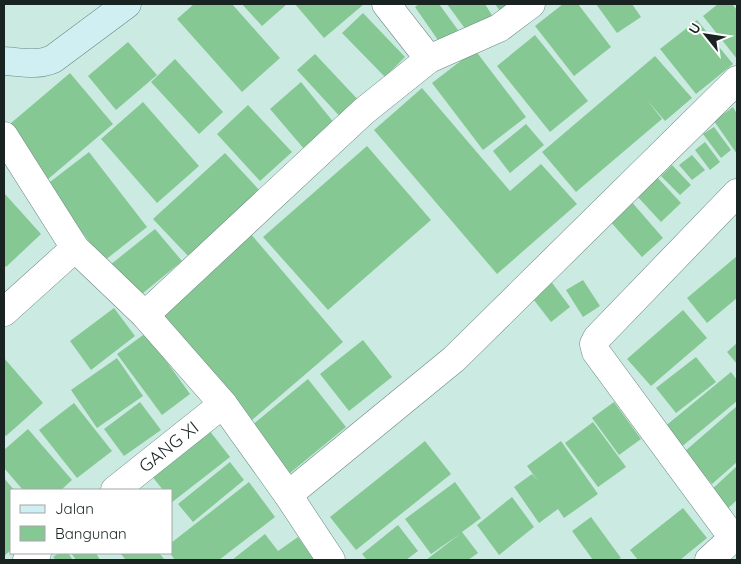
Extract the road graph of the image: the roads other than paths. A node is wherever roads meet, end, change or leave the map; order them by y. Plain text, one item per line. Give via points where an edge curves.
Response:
1 (127, 4) edge
2 (386, 4) edge
3 (531, 4) edge
4 (430, 59) junction
5 (4, 61) edge
6 (737, 80) edge
7 (4, 136) edge
8 (737, 194) edge
9 (75, 248) junction
10 (4, 312) edge
11 (145, 315) junction
12 (223, 404) junction
13 (116, 489) edge
14 (288, 495) junction
15 (735, 539) edge
16 (331, 560) edge
17 (709, 560) edge

1 - 5 main road via 53,60 37,64
2 - 4 street
3 - 4 street via 500,28
4 - 11 street via 364,111
6 - 14 street via 454,359
7 - 9 street
8 - 15 street via 594,344 596,352
9 - 10 street
9 - 11 street
11 - 12 street
12 - 13 street, GANG XI
12 - 14 street
14 - 16 street
15 - 17 street

